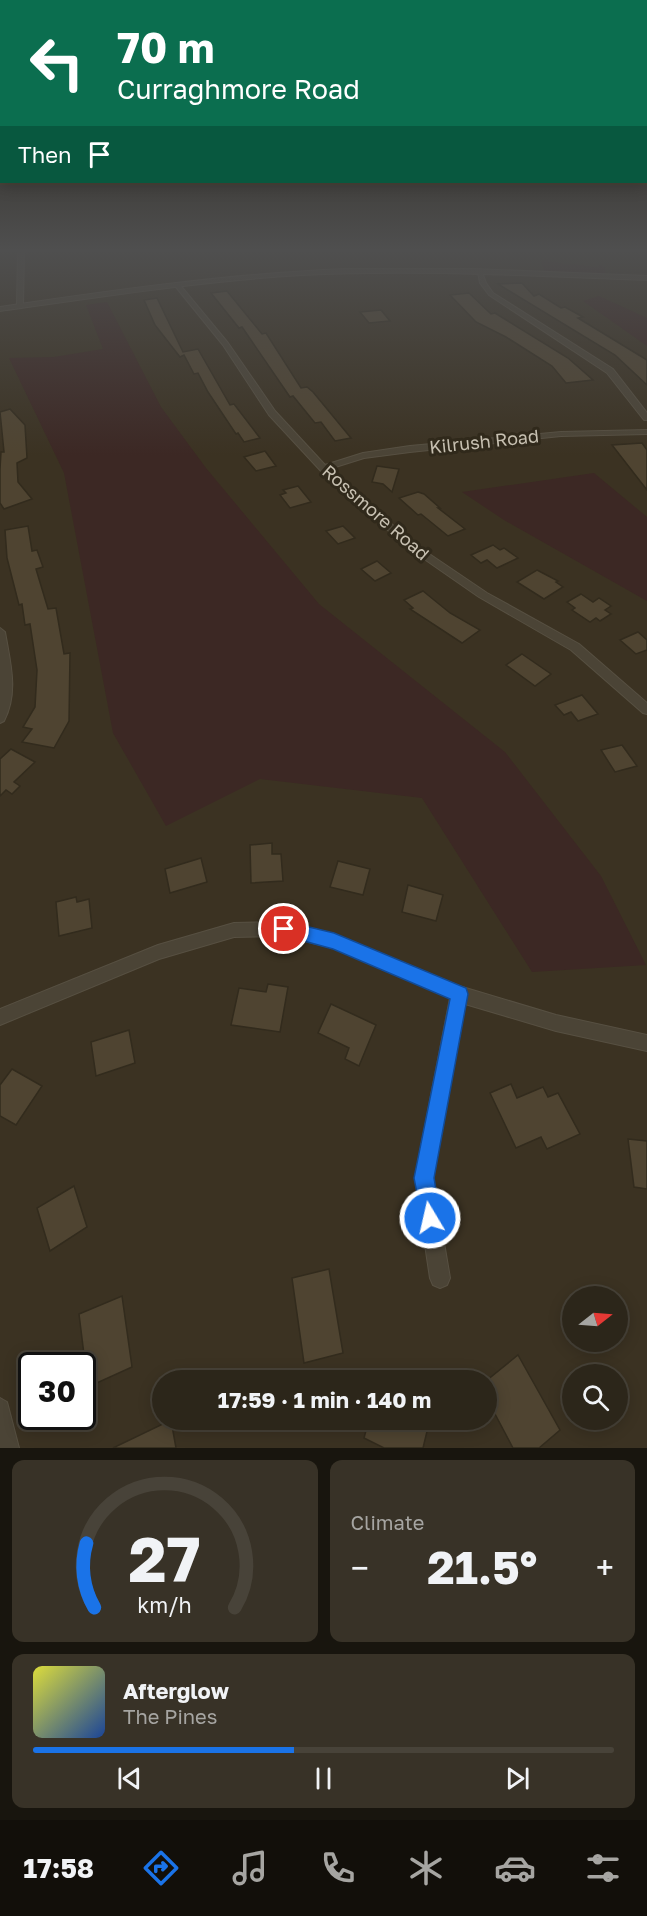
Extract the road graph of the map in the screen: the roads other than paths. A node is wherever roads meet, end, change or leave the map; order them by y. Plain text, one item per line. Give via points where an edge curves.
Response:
1 (206, 320) edge
2 (531, 320) edge
3 (647, 418) edge
4 (647, 432) edge
5 (323, 468) junction
6 (0, 632) edge
7 (647, 710) edge
8 (0, 718) edge
9 (459, 994) junction
10 (0, 1017) edge
11 (647, 1043) edge
12 (440, 1278) dead end
13 (0, 1409) edge
14 (8, 1448) edge

1 - 5 street, Rossmore Road via 272,413
2 - 3 street via 610,371
4 - 5 street, Kilrush Road via 561,434 410,449 363,456
5 - 7 street, Rossmore Road via 410,545 483,595 575,647
6 - 8 street via 7,697
9 - 10 street via 334,941 284,929 234,930 158,952
9 - 11 street via 556,1023
9 - 12 street via 424,1178
13 - 14 street

